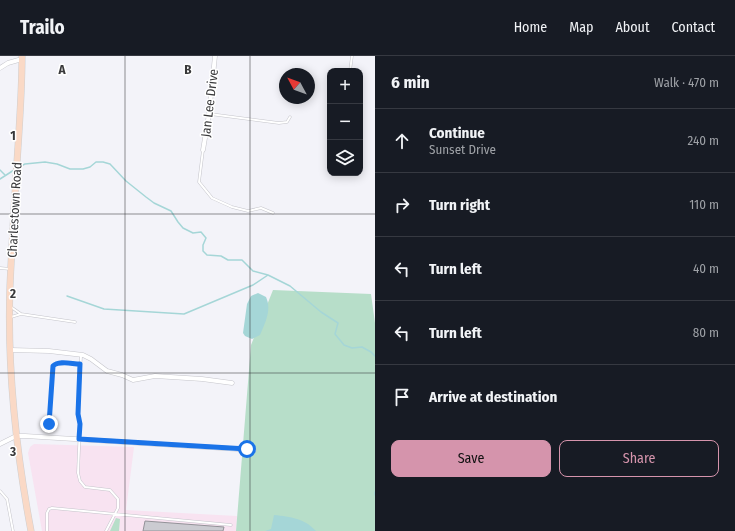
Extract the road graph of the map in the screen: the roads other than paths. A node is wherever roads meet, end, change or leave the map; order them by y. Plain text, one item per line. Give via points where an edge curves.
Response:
1 (215, 56) edge
2 (352, 56) edge
3 (22, 57) edge
4 (0, 68) edge
5 (350, 68) edge
6 (209, 114) junction
7 (290, 117) dead end
8 (202, 150) joint
9 (273, 213) dead end
10 (0, 268) edge
11 (11, 269) junction
12 (10, 306) junction
13 (21, 314) junction
14 (10, 318) junction
15 (75, 322) dead end
16 (11, 350) junction
17 (81, 355) junction
18 (80, 364) junction
19 (232, 383) dead end
20 (49, 424) dead end
21 (16, 436) junction
22 (79, 439) junction
23 (0, 444) edge
24 (254, 450) dead end
25 (0, 491) edge
26 (115, 515) junction
27 (231, 525) dead end
28 (13, 531) edge
29 (31, 531) edge
30 (47, 531) edge
31 (106, 531) edge

1 - 6 street, Jan Lee Drive
2 - 5 lane
3 - 4 street
3 - 11 main road, Charlestown Road
6 - 7 lane via 279,123 287,122
6 - 8 street, Jan Lee Drive
8 - 9 lane via 199,182 212,198 242,210 261,208
10 - 11 lane
11 - 12 main road, Charlestown Road
12 - 13 lane
12 - 14 main road, Charlestown Road
13 - 14 lane
13 - 15 lane
14 - 16 main road, Charlestown Road
16 - 17 street
16 - 21 main road, Charlestown Road
17 - 18 lane
17 - 19 street via 107,371 133,380 156,376
18 - 20 lane via 58,362 53,366
18 - 22 lane
21 - 22 street
21 - 23 street
21 - 29 main road, Charlestown Road
22 - 24 street
22 - 26 lane via 80,481 85,488 112,491 118,499
25 - 28 lane via 7,499
26 - 27 lane
26 - 30 lane via 50,508 47,513
26 - 31 lane

